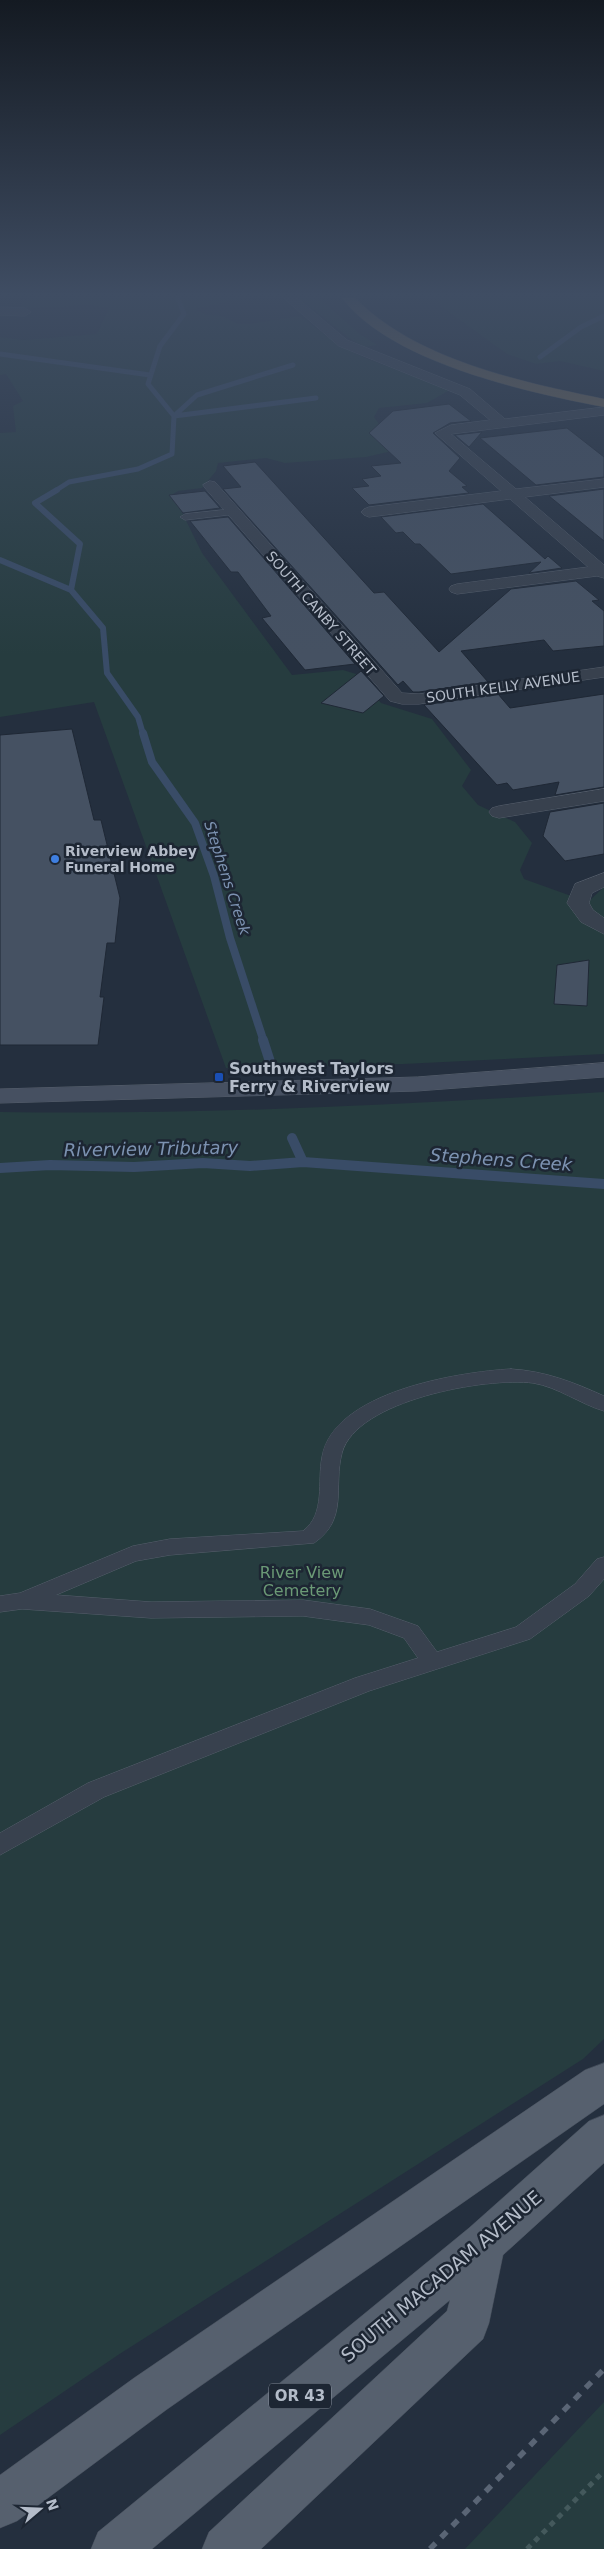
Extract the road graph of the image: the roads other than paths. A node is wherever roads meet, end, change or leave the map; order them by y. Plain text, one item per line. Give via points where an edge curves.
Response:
1 (495, 417) edge
2 (555, 417) edge
3 (502, 423) junction
4 (604, 483) edge
5 (210, 485) dead end
6 (511, 495) junction
7 (369, 512) dead end
8 (238, 517) junction
9 (185, 518) dead end
10 (603, 571) edge
11 (457, 589) dead end
12 (604, 672) edge
13 (402, 700) joint
14 (604, 795) edge
15 (499, 812) dead end
16 (604, 879) edge
17 (604, 927) edge
18 (604, 1070) edge
19 (0, 1096) edge
20 (604, 1404) edge
21 (604, 1565) edge
22 (22, 1601) junction
23 (0, 1604) edge
24 (433, 1662) junction
25 (0, 1845) edge
26 (604, 2083) edge
27 (604, 2135) edge
28 (484, 2243) junction
29 (0, 2504) edge
30 (115, 2549) edge
31 (226, 2549) edge

1 - 3 street
2 - 3 street
3 - 6 street via 443,431
4 - 6 street
5 - 8 street, SOUTH CANBY STREET
6 - 7 street
6 - 10 street
8 - 9 lane
8 - 13 street, SOUTH CANBY STREET via 390,693
10 - 11 street
12 - 13 street, SOUTH KELLY AVENUE
14 - 15 street
16 - 17 street via 583,889 578,903 589,919
18 - 19 main road via 398,1085
20 - 22 lane via 554,1382 510,1375 463,1380 406,1395 366,1414 334,1446 326,1516 316,1534 307,1538 170,1547 133,1554
21 - 24 lane via 582,1590 523,1633
22 - 23 lane
22 - 24 lane via 151,1610 302,1608 370,1617 411,1632
24 - 25 lane via 363,1684 96,1790
26 - 29 main road via 598,2084 150,2394
27 - 28 main road, SOUTH MACADAM AVENUE / OR 43
28 - 30 main road, SOUTH MACADAM AVENUE / OR 43
28 - 31 main road via 467,2322

